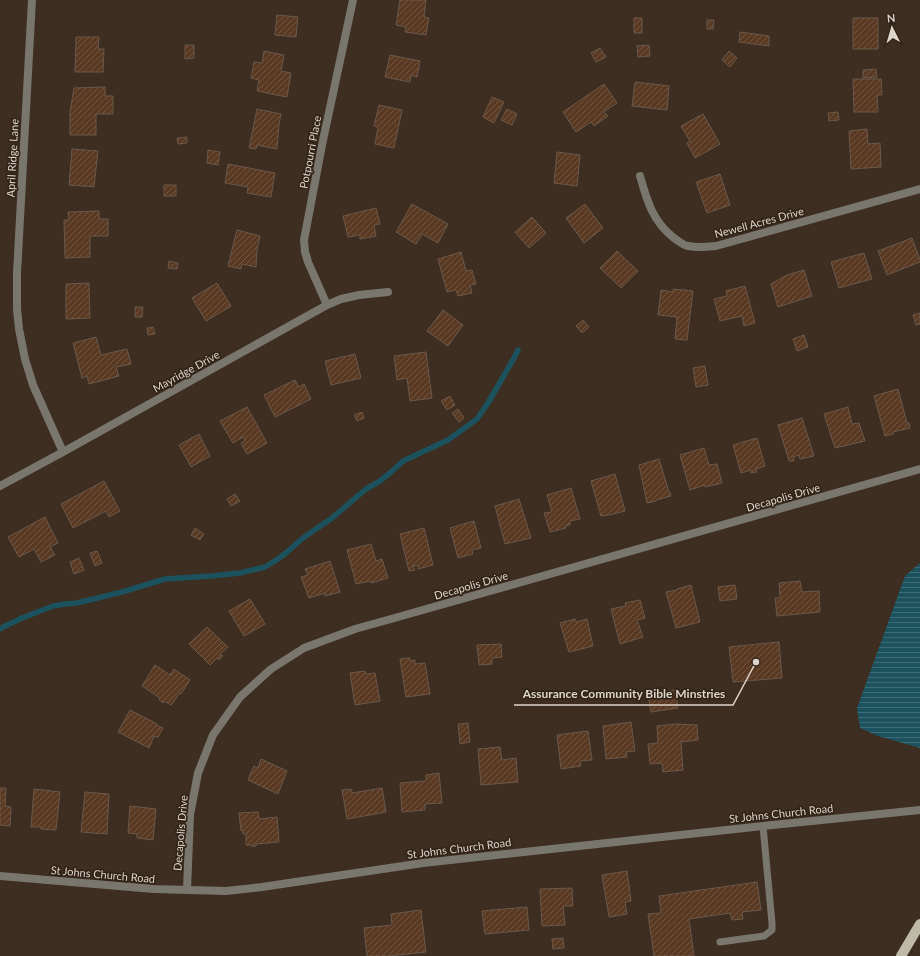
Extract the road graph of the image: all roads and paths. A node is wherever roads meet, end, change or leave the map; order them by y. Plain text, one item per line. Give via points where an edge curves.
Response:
1 (32, 0) edge
2 (353, 0) edge
3 (640, 176) dead end
4 (920, 189) edge
5 (388, 292) dead end
6 (327, 306) junction
7 (63, 452) junction
8 (920, 469) edge
9 (0, 486) edge
10 (920, 810) edge
11 (763, 826) junction
12 (0, 876) edge
13 (187, 890) junction
14 (920, 924) edge
15 (720, 942) dead end
16 (901, 956) edge

1 - 7 street, April Ridge Lane via 17,309 25,359 33,385
2 - 6 street, Potpourri Place via 304,240 308,262
3 - 4 street, Newell Acres Drive via 647,200 665,231 683,244 703,247 716,246
5 - 6 street, Mayridge Drive via 341,299
6 - 7 street, Mayridge Drive
7 - 9 street, Mayridge Drive
8 - 13 street, Decapolis Drive via 355,629 304,648 271,669 240,697 213,735 198,773 190,815
10 - 11 street, St Johns Church Road
11 - 13 street, St Johns Church Road via 423,863 226,891
11 - 15 lane via 772,930 764,936
12 - 13 street, St Johns Church Road
14 - 16 main road

